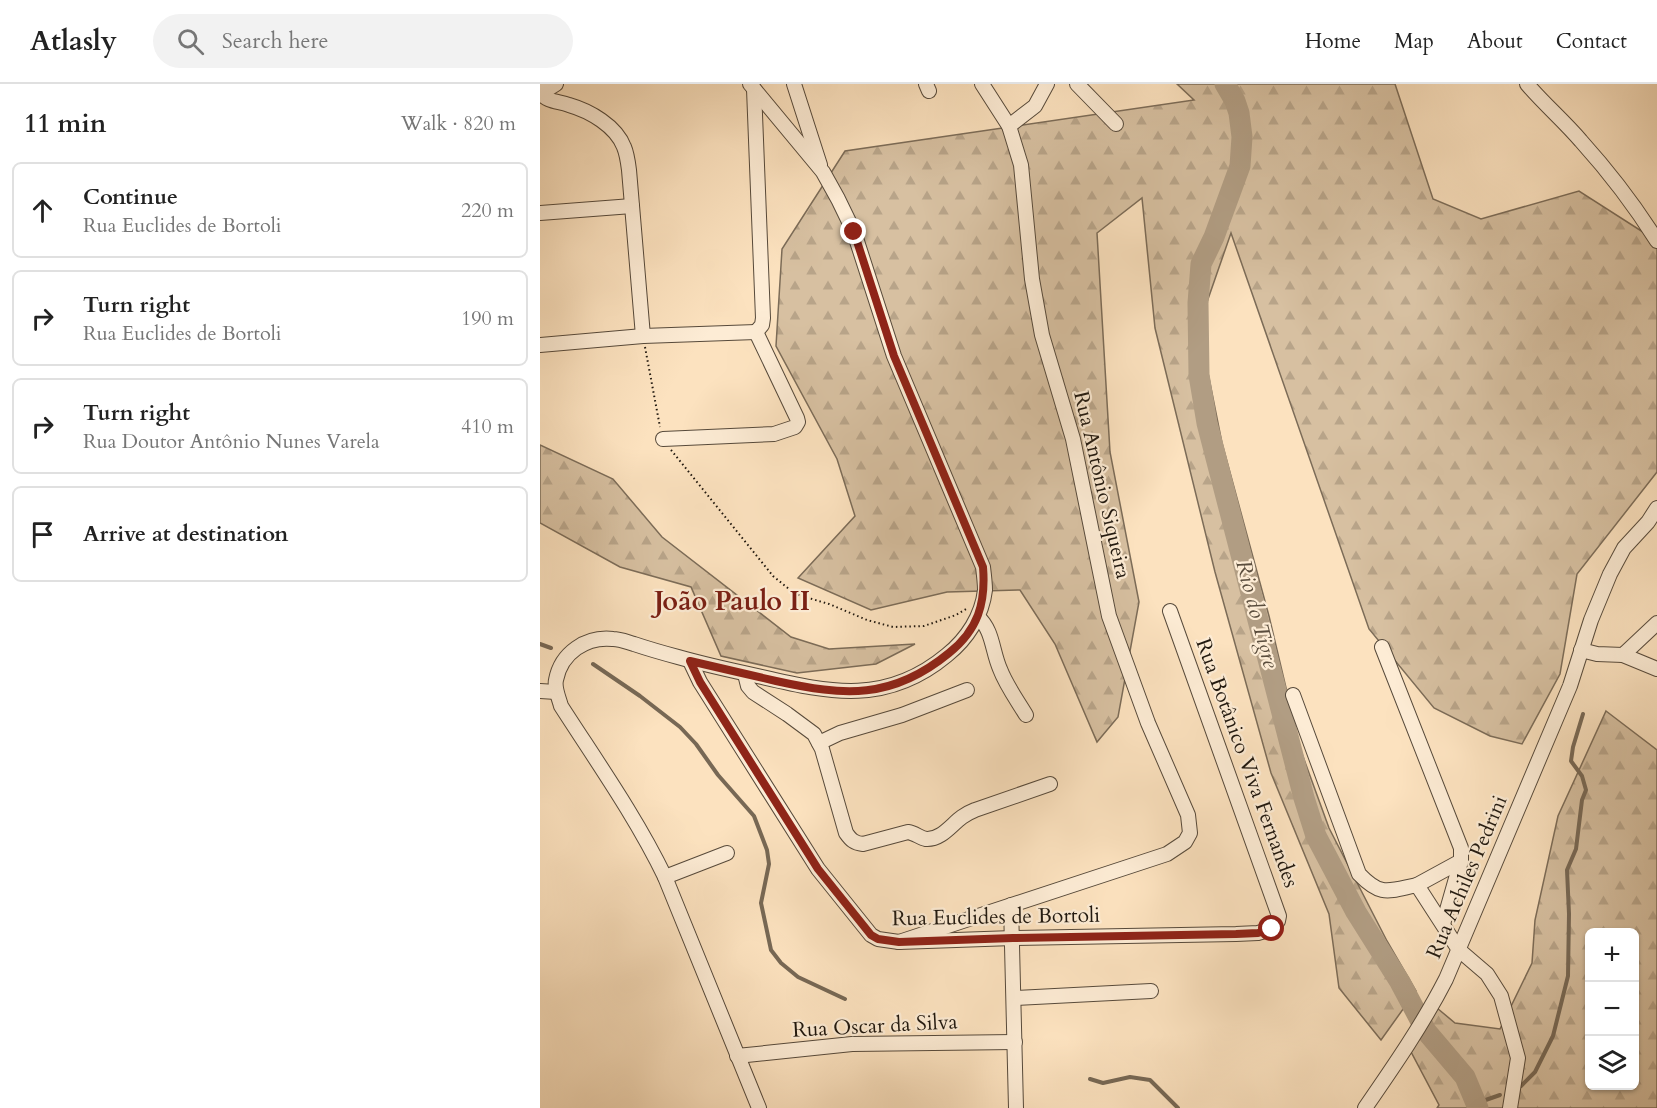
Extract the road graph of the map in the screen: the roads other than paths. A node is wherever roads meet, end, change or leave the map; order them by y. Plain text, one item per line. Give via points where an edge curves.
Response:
1 (556, 84) edge
2 (794, 84) edge
3 (982, 84) edge
4 (1047, 84) edge
5 (1077, 84) edge
6 (1527, 84) edge
7 (752, 87) edge
8 (540, 92) edge
9 (1116, 124) dead end
10 (1009, 126) junction
11 (823, 172) junction
12 (632, 206) junction
13 (540, 213) edge
14 (1657, 242) edge
15 (756, 332) junction
16 (643, 336) junction
17 (540, 345) edge
18 (663, 439) road end
19 (1657, 508) edge
20 (1170, 610) dead end
21 (978, 617) junction
22 (1657, 623) edge
23 (1382, 647) dead end
24 (1581, 650) junction
25 (1623, 656) junction
26 (690, 661) junction
27 (1657, 669) edge
28 (745, 674) junction
29 (966, 690) dead end
30 (540, 691) edge
31 (556, 692) junction
32 (1293, 695) dead end
33 (1026, 715) dead end
34 (819, 743) junction
35 (1050, 784) dead end
36 (727, 853) dead end
37 (1461, 861) junction
38 (665, 877) junction
39 (1417, 885) junction
40 (1011, 905) junction
41 (1443, 924) junction
42 (1272, 929) joint
43 (1013, 938) junction
44 (899, 942) junction
45 (1459, 950) junction
46 (1151, 991) dead end
47 (1014, 998) junction
48 (1015, 1042) junction
49 (737, 1056) junction
50 (759, 1108) edge
51 (1016, 1108) edge
52 (1365, 1108) edge
53 (1510, 1108) edge

1 - 8 street
2 - 11 street
3 - 10 street, Rua Antônio Siqueira
4 - 10 street via 1035,106
5 - 9 street
6 - 14 street via 1617,183
7 - 11 street
7 - 15 street via 763,318
8 - 12 street via 549,101 579,108 620,138 629,170
10 - 40 street, Rua Antônio Siqueira via 1021,165 1032,279 1042,335 1073,439 1109,616 1148,723 1188,815 1190,833 1185,842 1167,854
11 - 21 street via 854,232 894,356 983,567 985,588
12 - 13 street
12 - 16 street
15 - 16 street
15 - 18 street via 797,418 795,427 774,434
16 - 17 street
19 - 24 street, Rua Achiles Pedrini via 1624,548 1610,574
20 - 42 street, Rua Botânico Viva Fernandes via 1279,916
21 - 28 street via 958,646 934,665 881,688 830,691
21 - 33 street via 988,627 1000,669
22 - 25 street
23 - 37 street via 1461,848
24 - 25 street
24 - 45 street, Rua Achiles Pedrini via 1570,686
25 - 27 street
26 - 28 street
26 - 31 street via 614,639 591,640 571,652 562,665 555,681
26 - 44 street, Rua Euclides de Bortoli via 818,869 871,935
28 - 34 street via 753,692 814,734
29 - 34 street
30 - 31 street
31 - 38 street via 561,706 641,830
32 - 39 street via 1359,874 1371,886 1386,891
34 - 35 street via 846,833 856,843 908,832 930,839 975,810
36 - 38 street
37 - 39 street
37 - 41 street
38 - 49 street
39 - 41 street
40 - 43 street
40 - 44 street
41 - 45 street
42 - 43 street, Rua Euclides de Bortoli via 1236,934
43 - 44 street, Rua Euclides de Bortoli
43 - 47 street
45 - 52 street, Rua Achiles Pedrini via 1433,1005
45 - 53 street via 1487,974 1501,996 1518,1058
46 - 47 street
47 - 48 street
48 - 49 street, Rua Oscar da Silva via 852,1044
48 - 51 street
49 - 50 street

